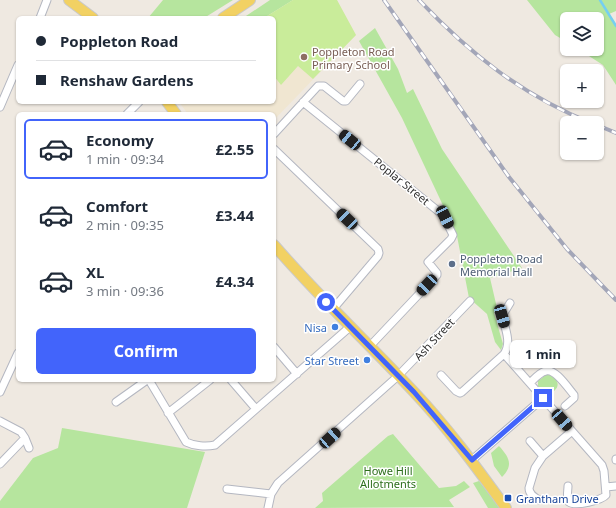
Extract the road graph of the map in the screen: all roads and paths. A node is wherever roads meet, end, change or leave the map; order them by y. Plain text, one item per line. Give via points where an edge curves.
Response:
1 (47, 0) edge
2 (69, 0) edge
3 (250, 0) edge
4 (41, 16) edge
5 (89, 16) edge
6 (226, 16) edge
7 (16, 70) edge
8 (360, 84) dead end
9 (303, 102) junction
10 (137, 104) edge
11 (0, 106) edge
12 (129, 112) edge
13 (276, 132) edge
14 (276, 151) edge
15 (276, 247) edge
16 (470, 301) dead end
17 (510, 303) dead end
18 (333, 309) junction
19 (351, 326) junction
20 (370, 346) junction
21 (276, 349) edge
22 (504, 354) junction
23 (16, 357) edge
24 (297, 374) junction
25 (441, 375) dead end
26 (398, 376) junction
27 (145, 382) edge
28 (149, 382) edge
29 (207, 382) edge
30 (233, 382) edge
31 (530, 383) junction
32 (0, 392) edge
33 (543, 398) junction
34 (116, 402) dead end
35 (565, 406) dead end
36 (256, 409) junction
37 (168, 413) junction
38 (0, 421) edge
39 (572, 431) junction
40 (25, 438) junction
41 (530, 441) dead end
42 (29, 448) dead end
43 (543, 456) junction
44 (472, 460) junction
45 (0, 464) edge
46 (568, 486) dead end
47 (616, 486) edge
48 (606, 487) junction
49 (227, 489) dead end
50 (271, 494) junction
51 (539, 500) dead end
52 (268, 508) edge
53 (506, 508) edge

1 - 4 street
2 - 5 main road
3 - 6 main road
7 - 11 street
8 - 9 street via 346,101 324,86 318,86
9 - 13 street
9 - 20 street, Poplar Street via 445,217 452,235 428,262 437,275
10 - 12 street
14 - 18 street via 378,250 378,256
15 - 18 main road
16 - 26 street, Ash Street
17 - 22 street via 502,316 508,336 507,351
18 - 19 main road
19 - 20 main road
19 - 24 street
20 - 26 main road
21 - 24 street
22 - 25 street via 460,393 456,392
22 - 31 street
23 - 32 street
24 - 36 street
26 - 44 main road
26 - 50 street, Ash Street via 278,483
27 - 34 street
28 - 37 street
29 - 37 street
30 - 36 street
31 - 33 street
31 - 35 street via 544,371 554,372 574,395
33 - 39 street
33 - 44 street
36 - 37 street via 218,443 209,446 186,442
38 - 40 street via 21,432
39 - 43 street
39 - 48 street via 602,465
40 - 42 street
40 - 45 street
41 - 43 street
43 - 51 street via 535,468 529,488 530,494
44 - 53 main road
46 - 48 street via 568,499 573,504 603,498 606,496
47 - 48 street
49 - 50 street
50 - 52 street

